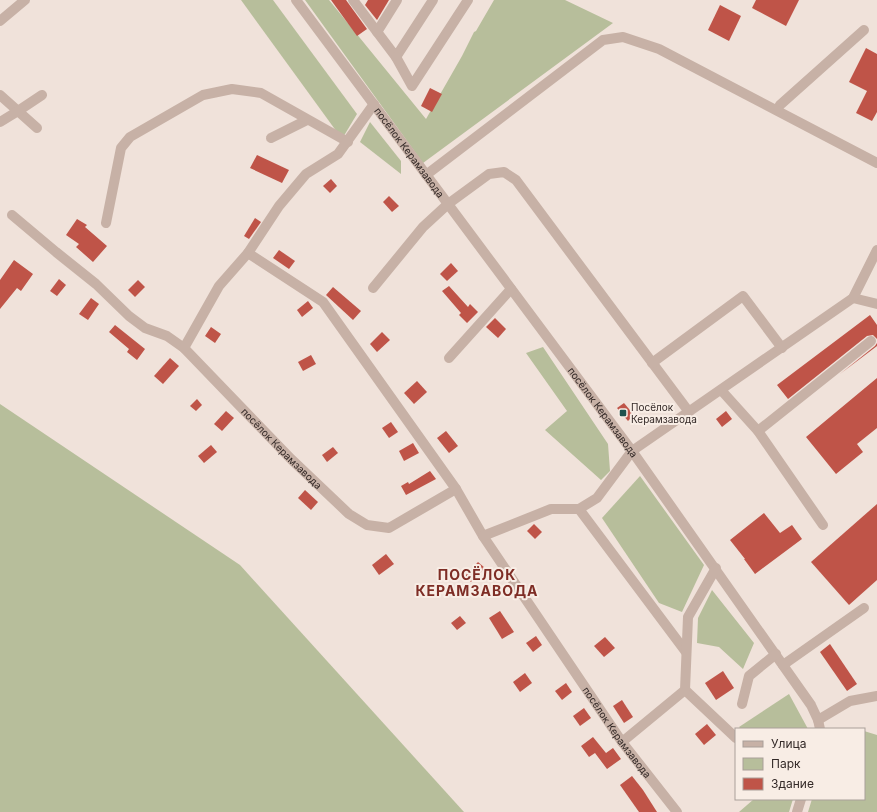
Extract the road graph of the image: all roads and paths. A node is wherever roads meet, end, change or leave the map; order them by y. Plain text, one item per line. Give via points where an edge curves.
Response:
1 (24, 0) edge
2 (296, 0) edge
3 (397, 0) edge
4 (433, 0) edge
5 (468, 0) edge
6 (358, 2) edge
7 (0, 21) edge
8 (864, 30) dead end
9 (377, 32) junction
10 (396, 57) junction
11 (0, 95) edge
12 (42, 95) dead end
13 (374, 104) junction
14 (777, 110) junction
15 (18, 112) junction
16 (307, 120) junction
17 (0, 122) edge
18 (37, 128) dead end
19 (271, 138) dead end
20 (348, 142) junction
21 (877, 163) edge
22 (426, 175) junction
23 (448, 204) junction
24 (12, 215) dead end
25 (106, 223) dead end
26 (877, 250) edge
27 (248, 253) junction
28 (373, 288) dead end
29 (511, 289) junction
30 (853, 298) junction
31 (877, 304) edge
32 (871, 341) dead end
33 (184, 348) junction
34 (782, 348) junction
35 (449, 358) dead end
36 (652, 363) junction
37 (721, 390) junction
38 (689, 412) junction
39 (758, 431) junction
40 (632, 451) junction
41 (456, 489) junction
42 (579, 509) junction
43 (823, 525) dead end
44 (483, 536) junction
45 (716, 568) junction
46 (864, 608) dead end
47 (686, 652) junction
48 (776, 654) junction
49 (783, 665) junction
50 (685, 690) junction
51 (877, 696) edge
52 (742, 704) dead end
53 (819, 724) edge
54 (735, 737) edge
55 (622, 742) junction
56 (801, 800) edge
57 (676, 812) edge
58 (796, 812) edge

1 - 7 street
2 - 13 street, посёлок Керамзавода
3 - 9 street
4 - 10 street
5 - 10 street via 412,86
6 - 9 street
8 - 14 street
9 - 10 street
11 - 15 street
12 - 15 street
13 - 20 street
13 - 22 street, посёлок Керамзавода
14 - 21 street
14 - 22 street via 659,49 623,37 603,40
15 - 17 street
15 - 18 street
16 - 19 street
16 - 20 street
16 - 25 street via 261,93 232,89 203,95 130,137 121,148
20 - 27 street via 338,154 306,174 279,206
22 - 23 street, посёлок Керамзавода
23 - 28 street via 423,227
23 - 29 street, посёлок Керамзавода
23 - 36 street via 489,174 504,172 516,180
24 - 33 street, посёлок Керамзавода via 96,284 129,316 145,328 167,336
26 - 30 street
27 - 33 street via 219,286
27 - 41 street, посёлок Керамзавода via 323,302
29 - 35 street
29 - 40 street, посёлок Керамзавода
30 - 31 street
30 - 34 street
32 - 39 street
33 - 41 street, посёлок Керамзавода via 291,459 349,514 367,525 389,528
34 - 36 street via 744,296
34 - 37 street
36 - 38 street
37 - 38 street
37 - 39 street
38 - 40 street
39 - 43 street
40 - 42 street via 597,498
40 - 45 street, посёлок Керамзавода
41 - 44 street, посёлок Керамзавода
42 - 44 street via 551,509
42 - 47 street
44 - 55 street, посёлок Керамзавода
45 - 47 street via 688,617
45 - 48 street, посёлок Керамзавода
46 - 49 street
47 - 50 street
48 - 49 street, посёлок Керамзавода
48 - 52 street via 749,676
49 - 53 street, посёлок Керамзавода via 811,705
50 - 54 street
50 - 55 street
51 - 53 street via 850,701
55 - 57 street, посёлок Керамзавода
56 - 58 street

